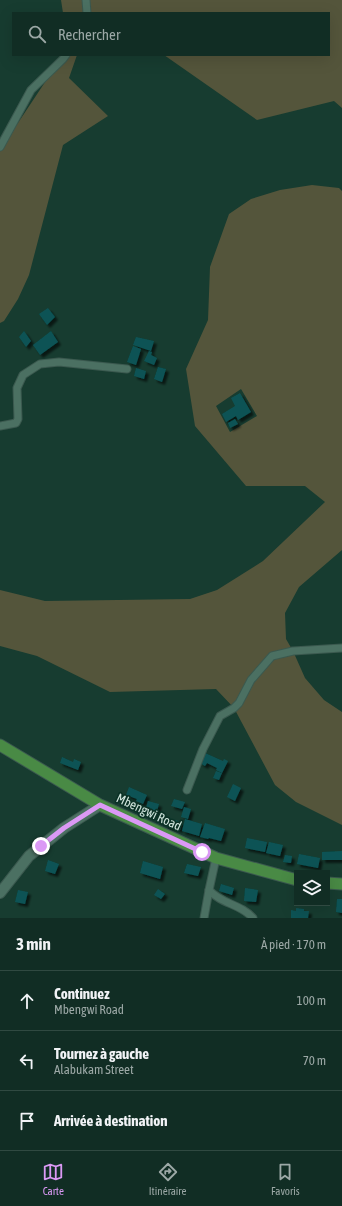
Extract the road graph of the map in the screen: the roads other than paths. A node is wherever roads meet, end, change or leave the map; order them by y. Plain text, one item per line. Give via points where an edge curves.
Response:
1 (86, 0) edge
2 (87, 12) edge
3 (65, 56) edge
4 (0, 147) edge
5 (127, 369) dead end
6 (0, 426) edge
7 (342, 648) edge
8 (0, 745) edge
9 (187, 790) dead end
10 (100, 805) junction
11 (216, 858) junction
12 (294, 879) edge
13 (330, 882) edge
14 (342, 884) edge
15 (209, 890) junction
16 (0, 893) edge
17 (204, 918) edge
18 (253, 918) edge

1 - 2 street
3 - 4 street via 31,90
5 - 6 street via 59,362 40,364 23,375 17,388 16,423
7 - 9 street via 293,651 272,656 251,680 239,703 220,716 203,749
8 - 10 main road, Mbengwi Road
10 - 11 main road, Mbengwi Road
10 - 16 street via 64,828 29,856
11 - 12 main road, Mbengwi Road
11 - 15 street
13 - 14 main road
15 - 17 street
15 - 18 street via 219,900 243,909

